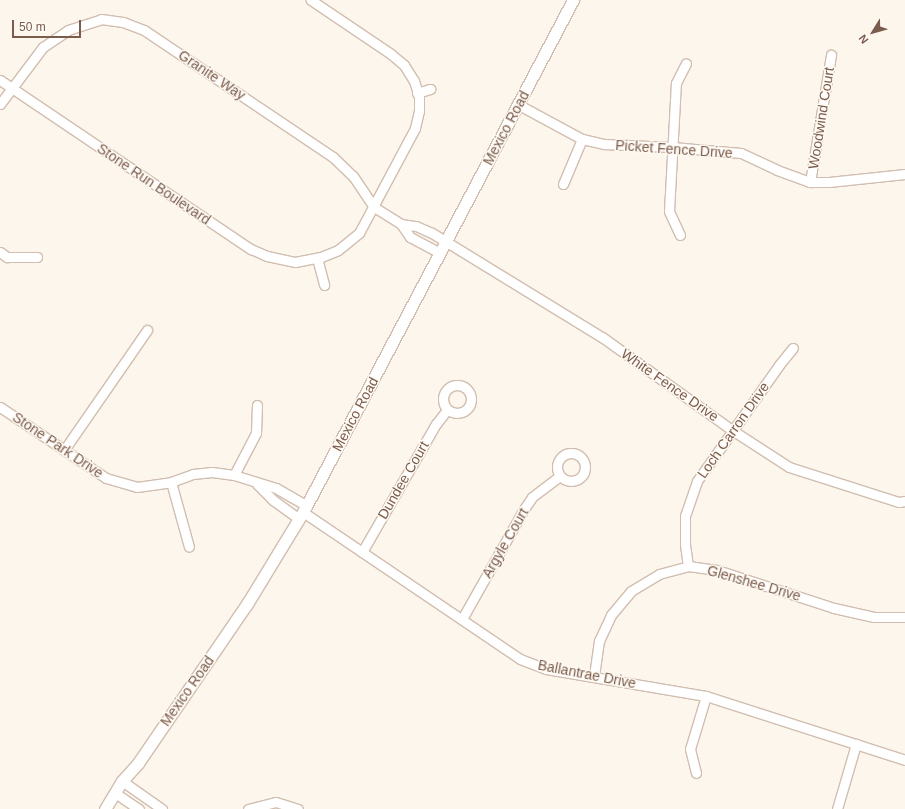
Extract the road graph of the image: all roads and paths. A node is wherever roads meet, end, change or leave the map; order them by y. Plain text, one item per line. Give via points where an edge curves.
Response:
1 (311, 0) edge
2 (573, 0) edge
3 (831, 55) dead end
4 (686, 63) dead end
5 (0, 80) edge
6 (11, 88) junction
7 (430, 89) dead end
8 (418, 93) junction
9 (0, 104) edge
10 (519, 105) junction
11 (582, 139) junction
12 (672, 147) junction
13 (905, 174) edge
14 (810, 182) junction
15 (563, 184) dead end
16 (374, 207) junction
17 (401, 224) junction
18 (680, 235) dead end
19 (446, 242) junction
20 (0, 252) edge
21 (440, 253) junction
22 (37, 257) dead end
23 (318, 258) junction
24 (324, 285) dead end
25 (147, 330) dead end
26 (793, 348) dead end
27 (257, 405) dead end
28 (0, 407) edge
29 (447, 410) dead end
30 (732, 430) junction
31 (64, 450) junction
32 (234, 475) junction
33 (560, 476) dead end
34 (171, 482) junction
35 (256, 483) junction
36 (905, 501) edge
37 (303, 512) junction
38 (189, 547) dead end
39 (362, 552) junction
40 (688, 566) junction
41 (905, 617) edge
42 (462, 619) junction
43 (594, 676) junction
44 (706, 696) junction
45 (856, 744) junction
46 (905, 760) edge
47 (696, 773) dead end
48 (122, 781) junction
49 (115, 792) junction
50 (105, 809) edge
51 (139, 809) edge
52 (162, 809) edge
53 (248, 809) edge
54 (298, 809) edge
55 (837, 809) edge

1 - 8 street via 404,65
2 - 10 street, Mexico Road
3 - 14 street, Woodwind Court
4 - 12 street via 676,83
5 - 6 street, Stone Run Boulevard
6 - 9 street
6 - 16 street, Granite Way via 43,47 68,30 101,19 122,22 144,30 334,157 353,176
6 - 23 street, Stone Run Boulevard via 250,248 281,260 302,262
7 - 8 street
8 - 16 street, Stone Run Boulevard via 419,111 415,128
10 - 11 street, Picket Fence Drive
10 - 19 street, Mexico Road
11 - 12 street, Picket Fence Drive via 604,144
11 - 15 street
12 - 14 street, Picket Fence Drive via 741,153
12 - 18 street via 669,211
13 - 14 street, Picket Fence Drive
16 - 17 street, Granite Way
16 - 23 street, Stone Run Boulevard via 359,233 350,242
17 - 19 street, Granite Way via 416,226
17 - 21 street, Granite Way via 410,237
19 - 21 street, Mexico Road
19 - 30 street, White Fence Drive via 602,337
20 - 22 street via 7,257
21 - 37 street, Mexico Road
23 - 24 street
25 - 31 street
26 - 30 street, Loch Carron Drive
27 - 32 street via 256,433
28 - 31 street, Stone Park Drive
29 - 39 street, Dundee Court via 436,424
30 - 36 street, White Fence Drive via 789,467 899,502
30 - 40 street, Loch Carron Drive via 697,481 685,516
31 - 34 street, Stone Park Drive via 106,478 137,487
32 - 34 street, Stone Park Drive via 212,472 193,474
32 - 35 street, Stone Park Drive
33 - 42 street, Argyle Court via 532,497
34 - 38 street
35 - 37 street, Stone Park Drive via 273,500
35 - 37 street, Stone Park Drive via 276,488
37 - 39 street, Ballantrae Drive
37 - 48 street, Mexico Road via 247,604 138,763
39 - 42 street, Ballantrae Drive
40 - 41 street, Glenshee Drive via 717,570 834,608 874,617
40 - 43 street, Glenshee Drive via 659,574 631,592 611,615 599,641
42 - 43 street, Ballantrae Drive via 520,659 546,669
43 - 44 street, Ballantrae Drive
44 - 45 street, Ballantrae Drive
44 - 47 street via 690,749
45 - 46 street, Ballantrae Drive
45 - 55 street
48 - 49 street, Mexico Road
48 - 52 street
49 - 50 street, Mexico Road
49 - 51 street
53 - 54 street via 276,802

